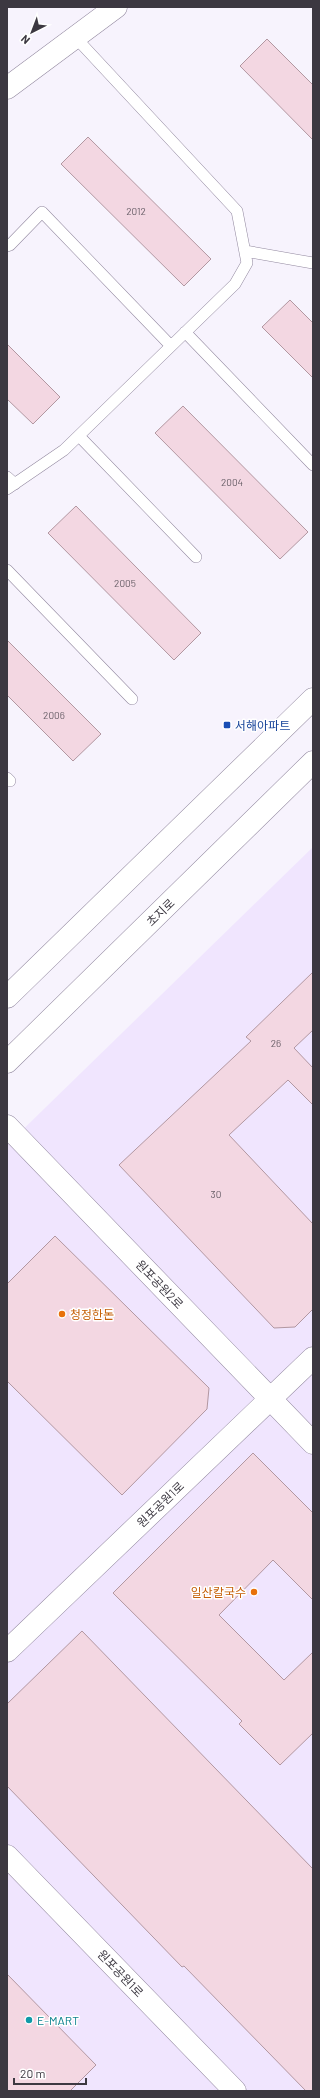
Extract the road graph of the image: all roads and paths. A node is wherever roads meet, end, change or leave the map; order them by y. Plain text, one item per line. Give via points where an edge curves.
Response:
1 (116, 7) edge
2 (76, 38) junction
3 (7, 88) edge
4 (7, 246) edge
5 (245, 251) junction
6 (313, 263) edge
7 (185, 332) junction
8 (171, 346) junction
9 (79, 436) junction
10 (313, 465) edge
11 (10, 483) edge
12 (196, 557) dead end
13 (7, 570) edge
14 (132, 699) dead end
15 (313, 699) edge
16 (313, 762) edge
17 (7, 997) edge
18 (7, 1062) edge
19 (7, 1126) edge
20 (313, 1358) edge
21 (270, 1398) junction
22 (313, 1443) edge
23 (7, 1651) edge
24 (7, 1856) edge
25 (235, 2091) edge

1 - 2 street
2 - 3 street
2 - 5 lane via 237,211
4 - 8 lane via 42,212
5 - 6 lane
5 - 7 lane via 247,263 234,284
7 - 8 lane
7 - 10 lane
8 - 9 lane
9 - 11 lane via 64,450
9 - 12 lane
13 - 14 lane
15 - 17 street
16 - 18 street, 초지로
19 - 21 street, 원포공원2로
20 - 21 street, 원포공원1로
21 - 22 street, 원포공원2로
21 - 23 street, 원포공원1로
24 - 25 street, 원포공원1로

